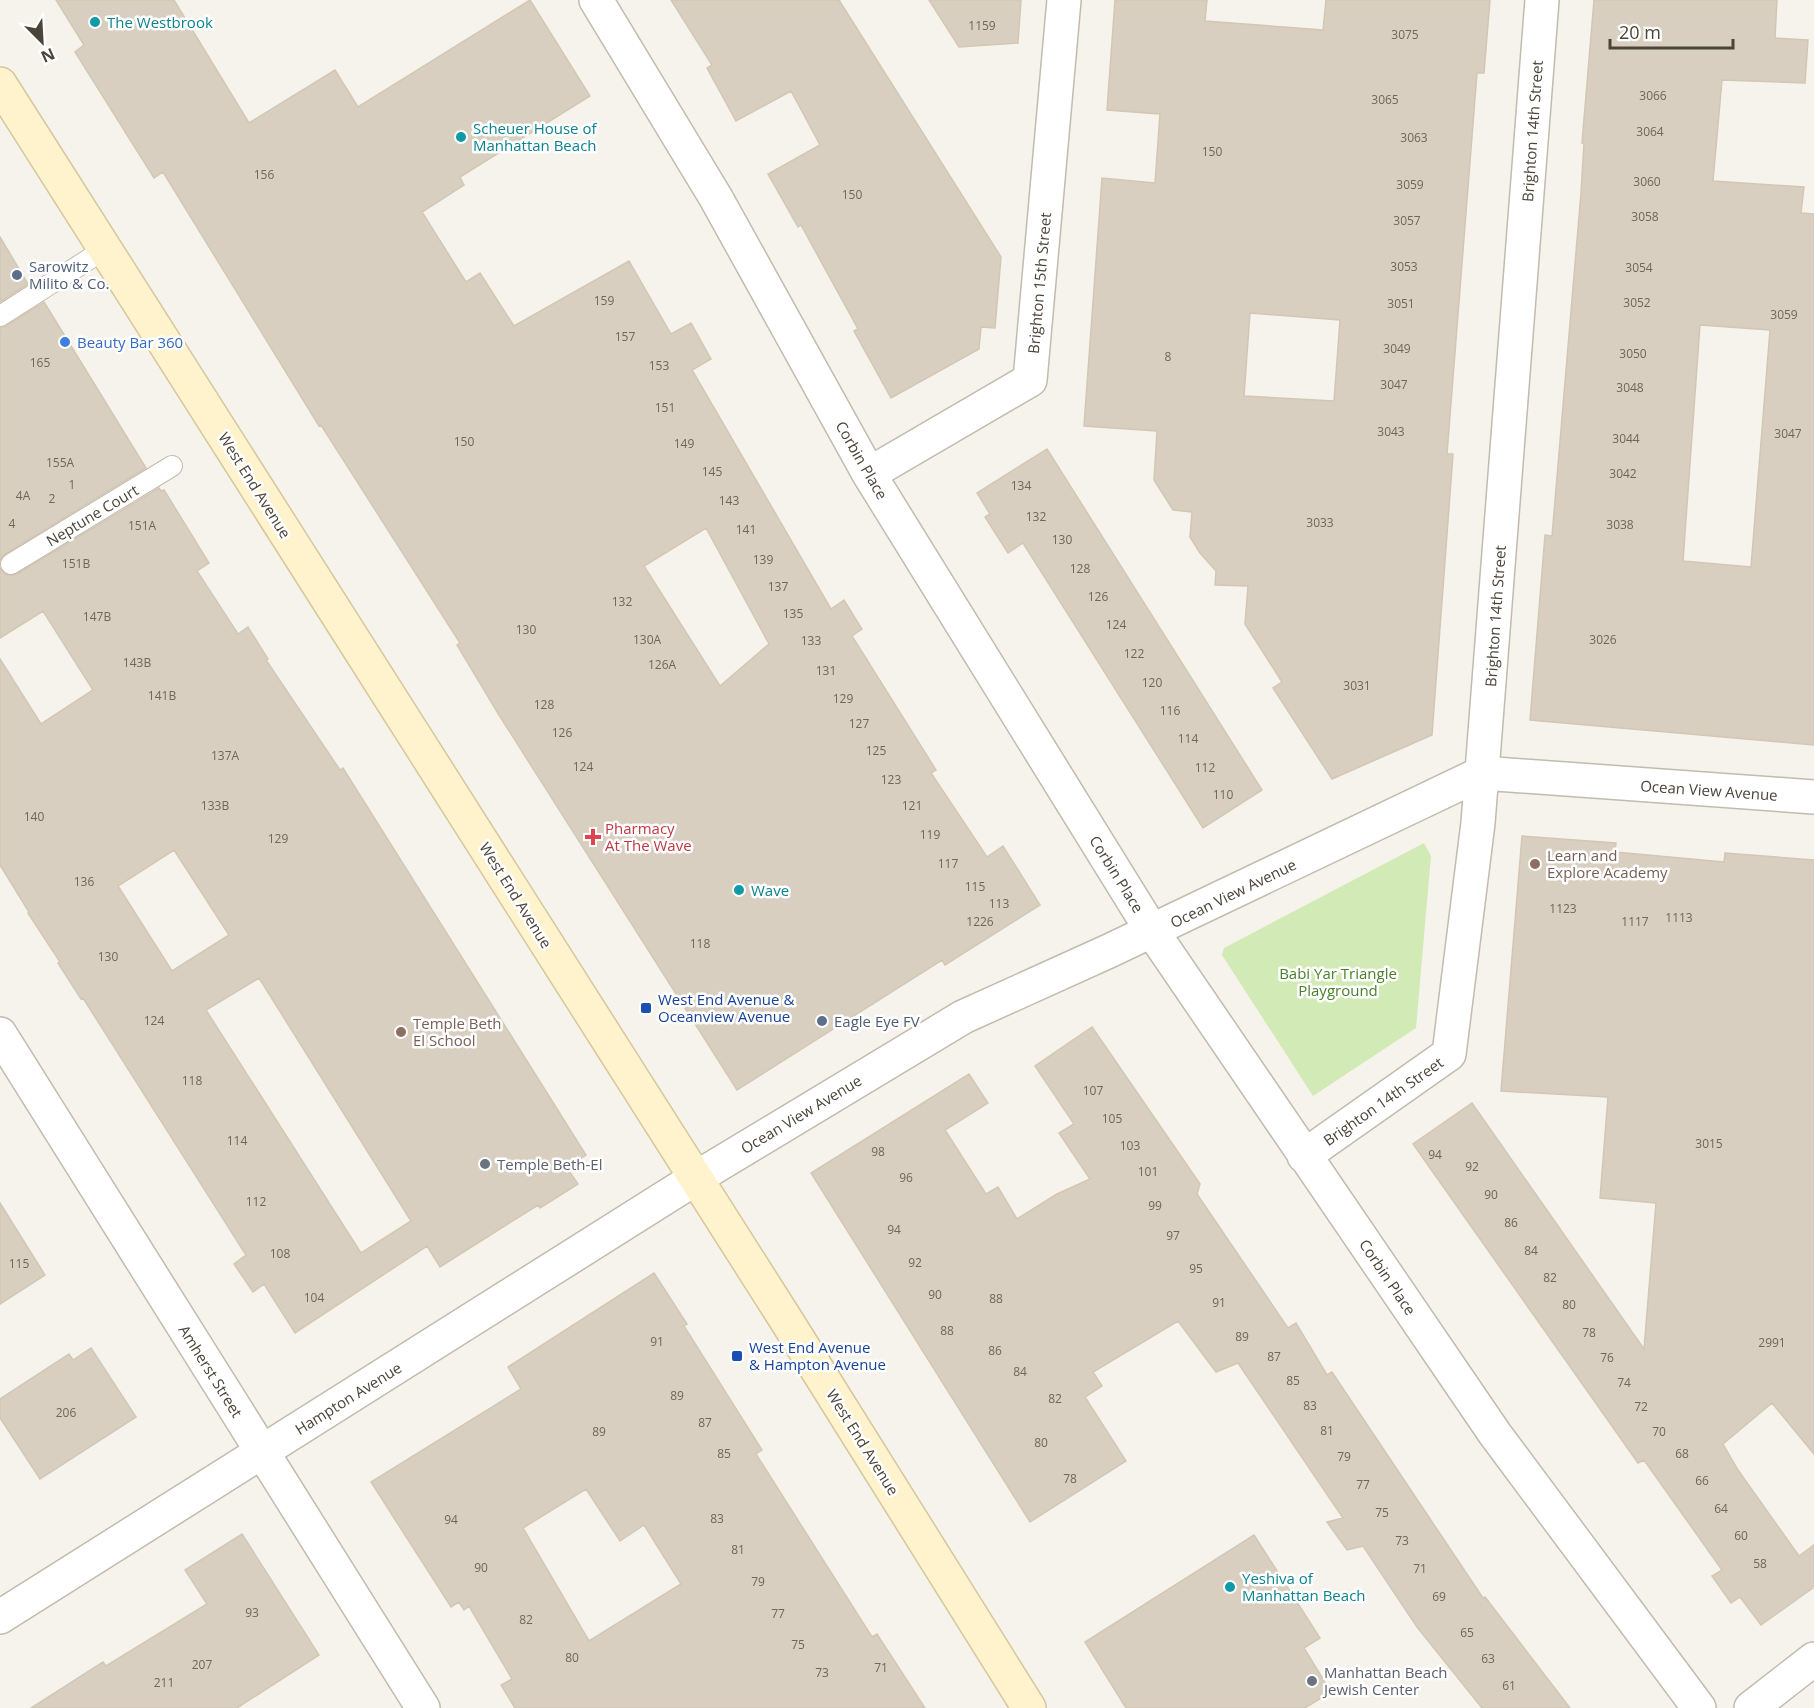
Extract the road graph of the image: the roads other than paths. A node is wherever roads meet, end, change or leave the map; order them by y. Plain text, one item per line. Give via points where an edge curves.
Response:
1 (596, 0) edge
2 (1064, 0) edge
3 (1542, 0) edge
4 (0, 84) edge
5 (105, 249) junction
6 (0, 316) edge
7 (172, 466) dead end
8 (869, 474) junction
9 (11, 564) dead end
10 (1482, 773) junction
11 (1814, 797) edge
12 (1152, 931) junction
13 (0, 1034) edge
14 (1304, 1155) junction
15 (696, 1178) junction
16 (262, 1452) junction
17 (0, 1617) edge
18 (1814, 1659) edge
19 (423, 1708) edge
20 (1029, 1708) edge
21 (1699, 1708) edge
22 (1751, 1708) edge

1 - 8 street, Corbin Place via 716,198
2 - 8 street, Brighton 15th Street via 1030,380
3 - 10 street, Brighton 14th Street
4 - 5 main road, West End Avenue
5 - 6 lane
5 - 15 main road, West End Avenue
7 - 9 lane, Neptune Court
8 - 12 street, Corbin Place
10 - 11 street, Ocean View Avenue
10 - 12 street, Ocean View Avenue
10 - 14 street, Brighton 14th Street via 1449,1054
12 - 14 street, Corbin Place
12 - 15 street, Ocean View Avenue via 963,1017
13 - 16 street, Amherst Street
14 - 21 street, Corbin Place via 1495,1434
15 - 16 street, Hampton Avenue
15 - 20 main road, West End Avenue
16 - 17 street, Hampton Avenue
16 - 19 street, Amherst Street
18 - 22 street

